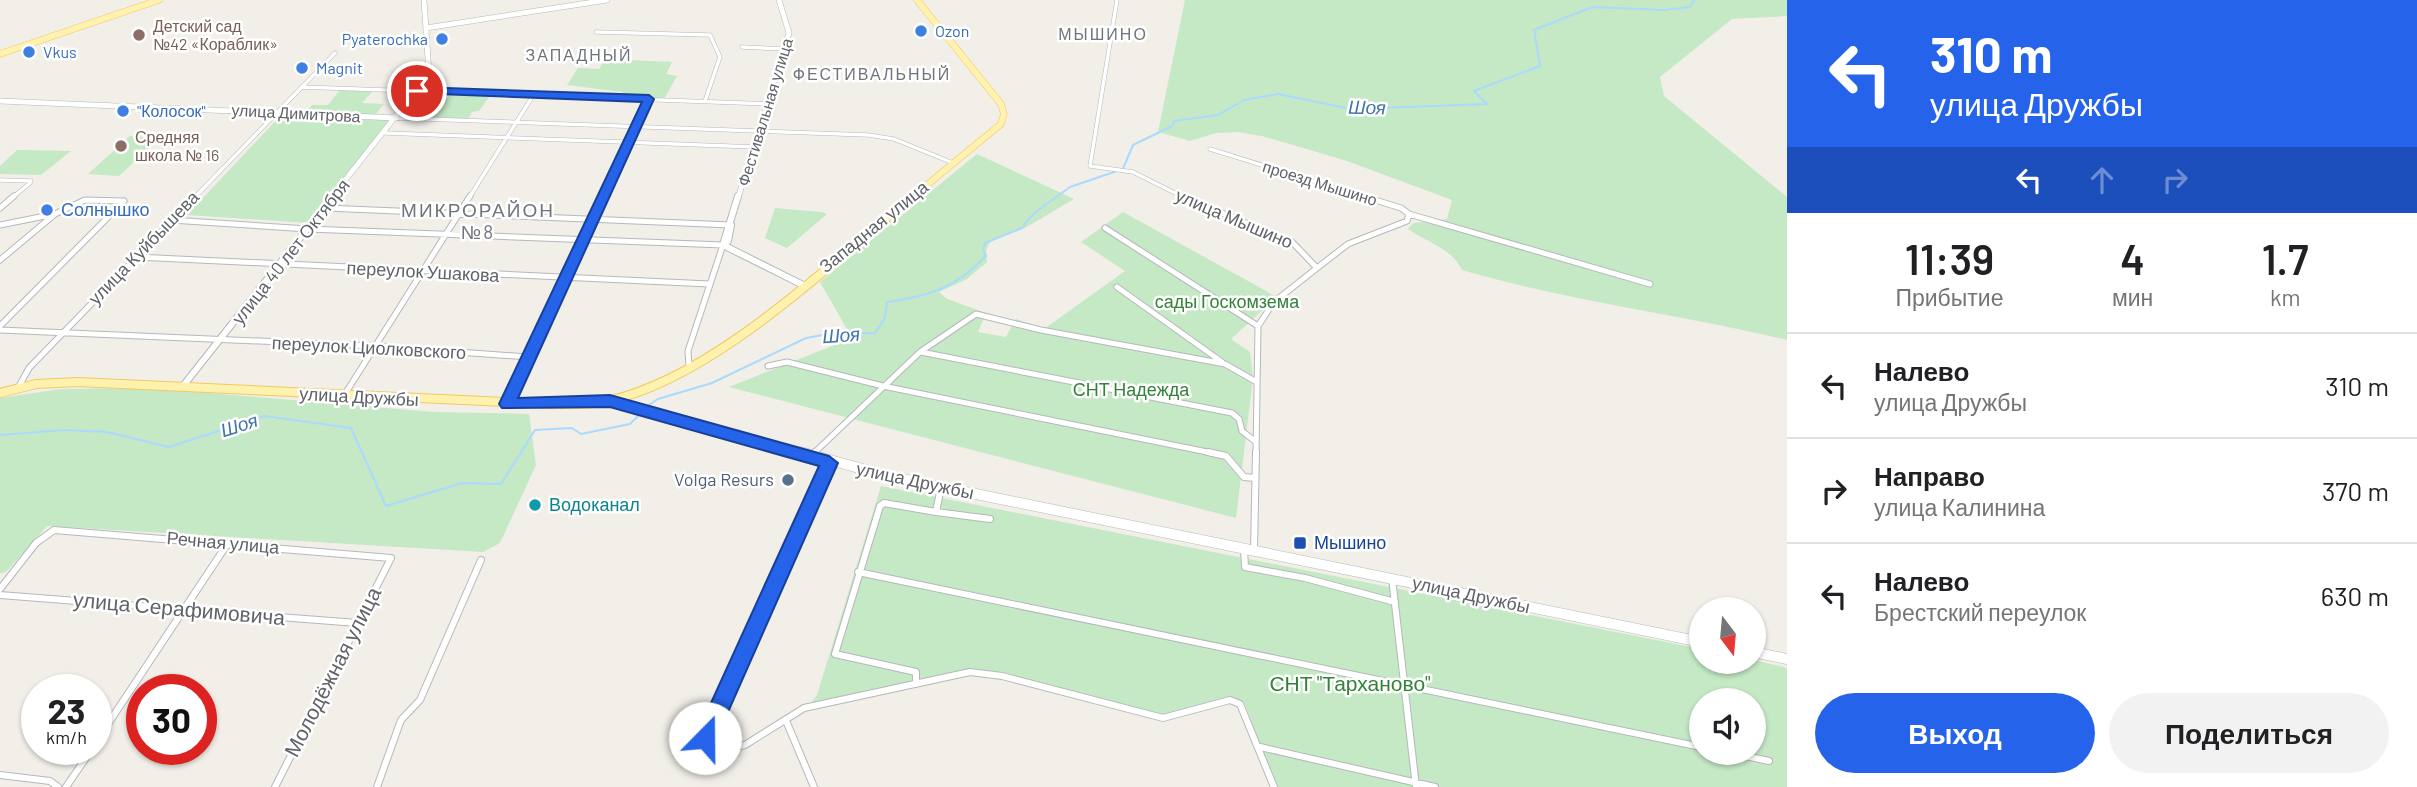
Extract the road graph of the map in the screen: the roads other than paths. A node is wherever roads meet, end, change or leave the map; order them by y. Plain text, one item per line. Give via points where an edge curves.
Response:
1 (148, 0) edge
2 (159, 0) edge
3 (424, 0) edge
4 (607, 0) edge
5 (779, 0) edge
6 (917, 0) edge
7 (1117, 0) edge
8 (138, 5) junction
9 (426, 28) junction
10 (783, 28) dead end
11 (790, 28) junction
12 (596, 32) dead end
13 (742, 47) dead end
14 (785, 49) junction
15 (0, 52) edge
16 (335, 53) dead end
17 (301, 87) junction
18 (417, 91) junction
19 (534, 94) junction
20 (649, 99) junction
21 (0, 101) edge
22 (705, 101) junction
23 (768, 104) junction
24 (276, 112) junction
25 (397, 118) junction
26 (514, 122) junction
27 (635, 126) junction
28 (759, 131) junction
29 (386, 133) junction
30 (504, 139) junction
31 (626, 143) junction
32 (755, 147) junction
33 (1210, 149) dead end
34 (953, 163) junction
35 (0, 180) edge
36 (124, 201) joint
37 (0, 208) edge
38 (325, 208) junction
39 (55, 214) junction
40 (455, 214) junction
41 (1409, 214) junction
42 (172, 220) junction
43 (591, 220) junction
44 (0, 225) edge
45 (731, 225) junction
46 (1105, 228) dead end
47 (308, 229) junction
48 (442, 235) junction
49 (583, 239) junction
50 (723, 246) junction
51 (136, 257) junction
52 (0, 260) edge
53 (281, 264) junction
54 (1317, 268) junction
55 (420, 272) junction
56 (564, 278) junction
57 (709, 284) junction
58 (1650, 284) dead end
59 (803, 285) junction
60 (1117, 287) dead end
61 (1258, 326) junction
62 (0, 328) edge
63 (64, 332) junction
64 (222, 340) junction
65 (374, 346) junction
66 (920, 352) junction
67 (528, 356) junction
68 (1225, 364) junction
69 (768, 366) dead end
70 (689, 367) junction
71 (1255, 381) junction
72 (183, 386) junction
73 (883, 386) junction
74 (18, 388) junction
75 (0, 393) edge
76 (344, 397) junction
77 (610, 401) junction
78 (508, 404) junction
79 (1256, 442) junction
80 (810, 457) junction
81 (829, 463) junction
82 (1255, 478) junction
83 (941, 487) junction
84 (936, 512) junction
85 (990, 519) dead end
86 (228, 543) junction
87 (1249, 550) junction
88 (391, 558) joint
89 (481, 560) dead end
90 (858, 572) junction
91 (1392, 578) junction
92 (0, 589) edge
93 (0, 595) edge
94 (1395, 602) junction
95 (185, 610) junction
96 (357, 623) junction
97 (1689, 640) edge
98 (1766, 655) edge
99 (1787, 659) edge
100 (916, 684) junction
101 (1404, 685) junction
102 (112, 718) edge
103 (787, 723) junction
104 (1689, 744) edge
105 (1260, 747) junction
106 (1766, 760) edge
107 (1769, 761) dead end
108 (81, 765) edge
109 (0, 775) edge
110 (1416, 785) edge
111 (58, 787) edge
112 (66, 787) edge
113 (275, 787) edge
114 (377, 787) edge
115 (814, 787) edge
116 (1273, 787) edge
117 (1435, 787) edge

1 - 8 main road
2 - 8 main road
3 - 9 street, улица 40 лет Октября
4 - 9 street
5 - 11 street, Фестивальная улица
6 - 34 main road, Западная улица via 1003,110 997,128
7 - 54 street, улица Мышино via 1090,166 1133,172 1292,242
8 - 15 main road
9 - 18 street, улица 40 лет Октября via 430,69
10 - 11 street
11 - 14 street, Фестивальная улица
12 - 22 street via 710,35 720,57
13 - 14 street
14 - 23 street, Фестивальная улица
16 - 17 street, улица Куйбышева
17 - 18 street
17 - 24 street, улица Куйбышева
18 - 19 street
18 - 25 street, улица 40 лет Октября
19 - 20 street
19 - 26 street
20 - 22 street
20 - 27 street
21 - 24 street, улица Димитрова
22 - 23 street
23 - 28 street, Фестивальная улица
24 - 25 street, улица Димитрова
24 - 42 street, улица Куйбышева
25 - 26 street, улица Димитрова
25 - 29 street, улица 40 лет Октября
26 - 27 street, улица Димитрова
26 - 30 street
27 - 28 street, улица Димитрова
27 - 31 street
28 - 32 street, Фестивальная улица
28 - 34 street, улица Димитрова via 878,136
29 - 30 street
29 - 38 street, улица 40 лет Октября
30 - 31 street
30 - 40 street
31 - 32 street
31 - 43 street
32 - 45 street, Фестивальная улица
33 - 41 street, проезд Мышино
34 - 59 main road, Западная улица
35 - 37 street via 32,181
36 - 39 street via 87,200
36 - 62 street
38 - 40 street
38 - 47 street, улица 40 лет Октября
39 - 44 street
39 - 52 street
40 - 43 street
40 - 48 street
41 - 54 street via 1407,221 1348,244
41 - 58 street, проезд Мышино
42 - 47 street
42 - 51 street, улица Куйбышева
43 - 45 street
43 - 49 street
45 - 50 street, Фестивальная улица
46 - 61 street
47 - 48 street
47 - 53 street, улица 40 лет Октября
48 - 49 street
48 - 55 street
49 - 50 street
49 - 56 street
50 - 57 street, Фестивальная улица
50 - 59 street
51 - 53 street, переулок Ушакова
51 - 63 street, улица Куйбышева
53 - 55 street, переулок Ушакова
53 - 64 street, улица 40 лет Октября
54 - 61 street via 1274,302
55 - 56 street, переулок Ушакова
55 - 65 street
56 - 57 street, переулок Ушакова
56 - 67 street
57 - 70 street, Фестивальная улица via 688,351
59 - 70 main road, Западная улица via 735,341
60 - 68 street
61 - 71 street
62 - 63 street, переулок Циолковского
63 - 64 street, переулок Циолковского
63 - 74 street, улица Куйбышева via 29,368
64 - 65 street, переулок Циолковского
64 - 72 street, улица 40 лет Октября
65 - 67 street, переулок Циолковского
65 - 76 street
66 - 68 street via 976,314
66 - 73 street
66 - 79 street via 1232,413 1242,431
67 - 78 street
68 - 71 street
69 - 73 street via 787,362
70 - 77 main road, Западная улица
71 - 79 street
72 - 74 main road, улица Дружбы via 78,382
72 - 76 main road, улица Дружбы
73 - 80 street
73 - 82 street via 1226,456 1244,477
74 - 75 main road, улица Дружбы
76 - 78 main road, улица Дружбы
77 - 78 main road, улица Дружбы
77 - 80 main road, улица Дружбы
79 - 82 street
80 - 81 main road, улица Дружбы
81 - 83 main road, улица Дружбы
81 - 103 street via 707,733 708,750 722,758 736,754
82 - 87 street
83 - 84 street
83 - 87 main road, улица Дружбы
84 - 85 street
84 - 90 street via 880,506
86 - 88 street, Речная улица
86 - 92 street, Речная улица via 54,530 36,543
86 - 95 street
87 - 91 main road, улица Дружбы
87 - 94 street via 1245,567
88 - 96 street, Молодёжная улица
89 - 114 street via 421,701 401,720
90 - 100 street via 835,654 916,673
90 - 101 street
91 - 94 street
91 - 97 main road, улица Дружбы
93 - 95 street, улица Серафимовича
94 - 101 street
95 - 96 street, улица Серафимовича
95 - 102 street
96 - 113 street, Молодёжная улица
98 - 99 main road
100 - 103 street via 821,702 804,708
100 - 105 street via 970,672 1002,676 1163,718 1230,700 1240,704
101 - 104 street
101 - 110 street
103 - 115 street
105 - 110 street
105 - 116 street
106 - 107 street
108 - 112 street
109 - 111 street via 50,781
110 - 117 street

